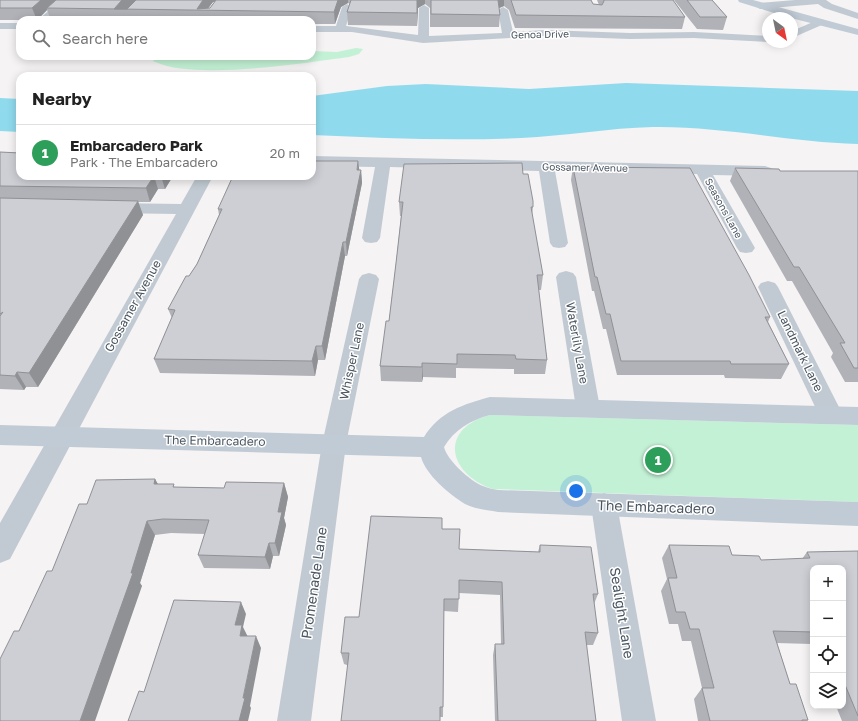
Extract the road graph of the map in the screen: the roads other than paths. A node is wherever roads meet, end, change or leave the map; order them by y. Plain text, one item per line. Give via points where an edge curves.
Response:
1 (742, 0) edge
2 (822, 2) edge
3 (425, 3) edge
4 (502, 4) edge
5 (760, 6) junction
6 (59, 7) edge
7 (347, 7) edge
8 (781, 12) edge
9 (788, 12) edge
10 (48, 16) edge
11 (798, 16) edge
12 (858, 16) edge
13 (820, 22) junction
14 (687, 25) dead end
15 (0, 26) edge
16 (16, 26) edge
17 (340, 28) junction
18 (316, 29) edge
19 (798, 32) edge
20 (858, 32) edge
21 (508, 35) junction
22 (694, 35) junction
23 (762, 39) edge
24 (424, 40) junction
25 (316, 161) edge
26 (383, 163) junction
27 (546, 166) junction
28 (702, 169) junction
29 (780, 171) edge
30 (203, 180) edge
31 (94, 207) edge
32 (186, 209) junction
33 (371, 238) dead end
34 (559, 242) dead end
35 (746, 248) dead end
36 (566, 277) dead end
37 (369, 279) dead end
38 (768, 286) dead end
39 (588, 408) junction
40 (831, 415) junction
41 (858, 416) edge
42 (0, 435) edge
43 (61, 437) junction
44 (334, 444) junction
45 (431, 447) junction
46 (604, 505) junction
47 (858, 514) edge
48 (0, 550) edge
49 (294, 721) edge
50 (639, 721) edge

1 - 5 street
2 - 5 street
2 - 9 street
2 - 12 street
3 - 24 street
4 - 21 street
5 - 8 street
6 - 10 street
7 - 17 street
11 - 13 street
13 - 19 street
13 - 20 street
14 - 22 street
15 - 16 street
17 - 18 street, Genoa Drive
17 - 24 street, Genoa Drive
21 - 22 street, Genoa Drive
21 - 24 street, Genoa Drive
22 - 23 street, Genoa Drive
25 - 26 street, Gossamer Avenue
26 - 27 street, Gossamer Avenue
26 - 33 street
27 - 28 street, Gossamer Avenue
27 - 34 street
28 - 29 street, Gossamer Avenue
28 - 35 street, Seasons Lane
30 - 32 street, Gossamer Avenue
31 - 32 street
32 - 43 street, Gossamer Avenue
36 - 39 street, Waterlily Lane
37 - 44 street, Whisper Lane
38 - 40 street, Landmark Lane
39 - 40 street
39 - 45 street via 490,406 467,412 452,422 438,434
40 - 41 street
42 - 43 street, The Embarcadero
43 - 44 street, The Embarcadero
43 - 48 street, Gossamer Avenue
44 - 45 street, The Embarcadero
44 - 49 street, Promenade Lane
45 - 46 street, The Embarcadero via 435,461 475,496 498,500
46 - 47 street, The Embarcadero
46 - 50 street, Sealight Lane

